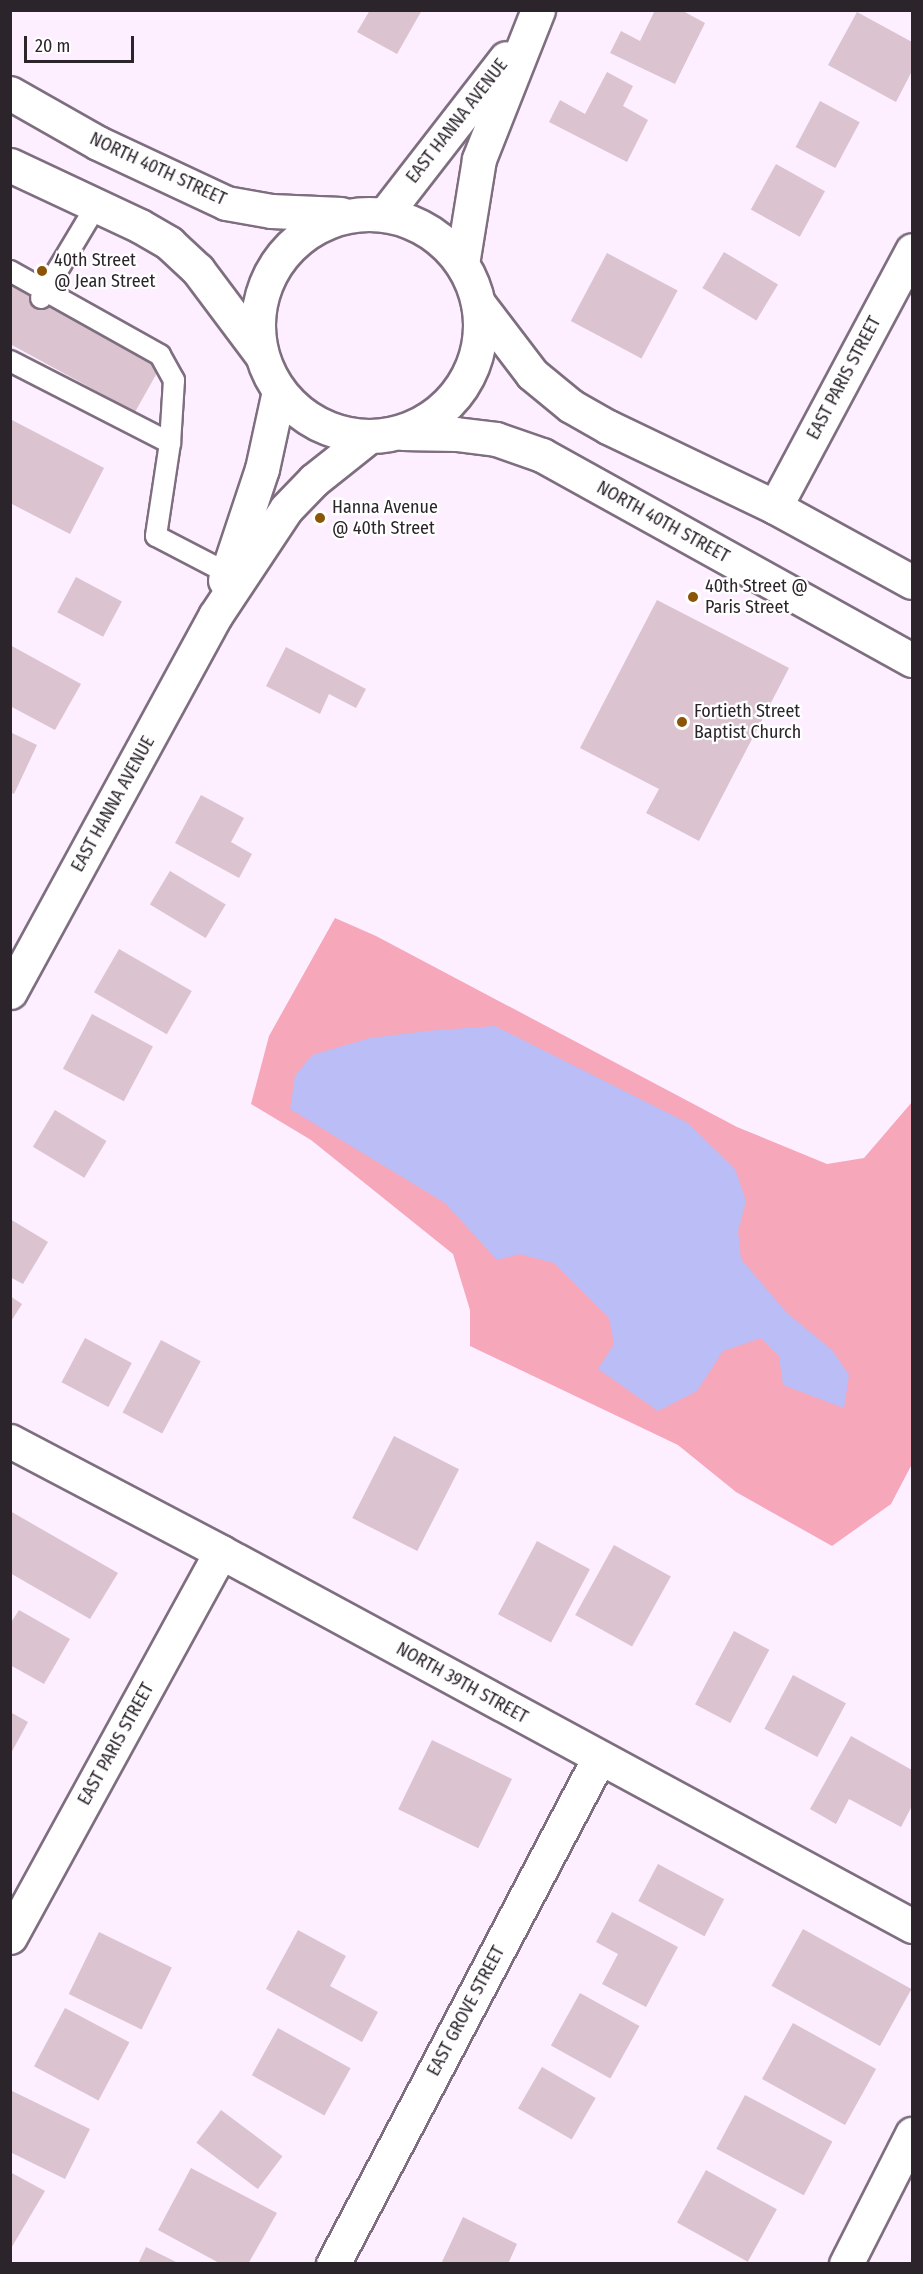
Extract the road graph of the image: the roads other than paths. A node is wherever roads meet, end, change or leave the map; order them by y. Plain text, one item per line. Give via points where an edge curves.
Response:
1 (534, 19) edge
2 (10, 93) edge
3 (10, 165) edge
4 (96, 206) junction
5 (351, 214) junction
6 (385, 214) junction
7 (912, 250) edge
8 (462, 264) junction
9 (10, 271) edge
10 (44, 294) junction
11 (478, 303) junction
12 (12, 354) edge
13 (261, 355) junction
14 (279, 392) junction
15 (383, 435) junction
16 (170, 443) junction
17 (775, 507) junction
18 (227, 573) junction
19 (912, 582) edge
20 (215, 616) junction
21 (912, 660) edge
22 (10, 992) edge
23 (10, 1441) edge
24 (220, 1552) junction
25 (599, 1758) junction
26 (912, 1926) edge
27 (10, 1937) edge
28 (912, 2134) edge
29 (333, 2264) edge
30 (846, 2264) edge

1 - 6 street, EAST HANNA AVENUE
1 - 8 street, EAST HANNA AVENUE via 479,159
2 - 5 street, NORTH 40TH STREET via 98,143 226,203 272,211
3 - 4 street
4 - 10 lane
4 - 13 street via 140,226 177,251 225,303
5 - 6 street, NORTH 40TH STREET
5 - 13 street via 322,224 296,241 275,265 262,293 257,324
6 - 8 street, NORTH 40TH STREET via 415,223 442,240
7 - 17 street, EAST PARIS STREET
8 - 11 street
9 - 10 lane
10 - 16 lane via 160,355 174,380
11 - 15 street, EAST HANNA AVENUE via 478,344 468,376 449,403 425,421
11 - 17 street via 532,374 571,406 608,428
12 - 16 lane
13 - 14 street, NORTH 40TH STREET
14 - 15 street, NORTH 40TH STREET via 303,416 334,431
14 - 18 street, EAST HANNA AVENUE via 262,469
15 - 20 street, EAST HANNA AVENUE via 314,480 286,509
15 - 21 street, NORTH 40TH STREET via 456,434 496,439 542,455
16 - 18 lane via 156,536
17 - 19 street
18 - 20 street, EAST HANNA AVENUE
20 - 22 street, EAST HANNA AVENUE
23 - 24 street, NORTH 39TH STREET
24 - 25 street, NORTH 39TH STREET
24 - 27 street, EAST PARIS STREET
25 - 26 street, NORTH 39TH STREET
25 - 29 street, EAST GROVE STREET
28 - 30 street

